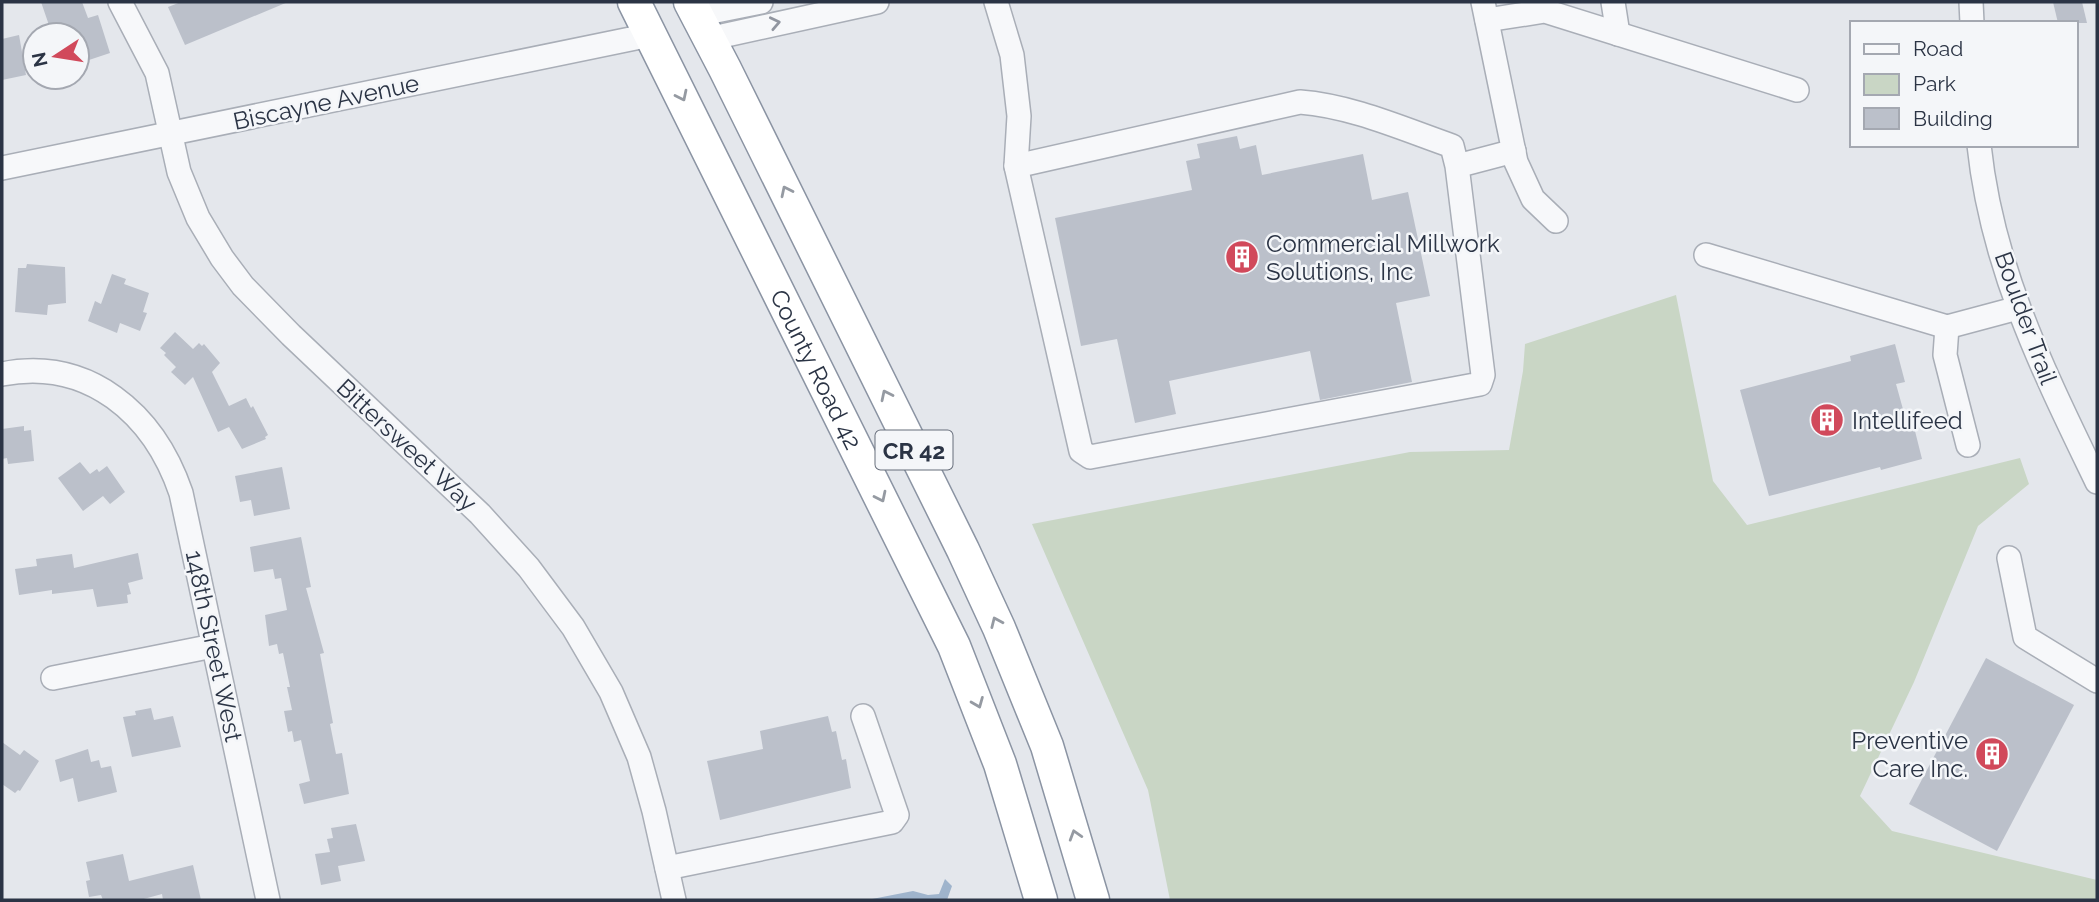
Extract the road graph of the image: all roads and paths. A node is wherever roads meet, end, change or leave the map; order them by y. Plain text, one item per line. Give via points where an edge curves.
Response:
1 (120, 2) edge
2 (634, 2) edge
3 (761, 2) edge
4 (877, 2) edge
5 (996, 2) edge
6 (1613, 2) edge
7 (1970, 2) edge
8 (1485, 11) edge
9 (698, 18) edge
10 (1972, 21) edge
11 (1618, 34) junction
12 (650, 35) junction
13 (1797, 90) dead end
14 (171, 134) junction
15 (1979, 147) edge
16 (1514, 151) junction
17 (1016, 166) junction
18 (1457, 166) junction
19 (2, 168) edge
20 (1556, 220) dead end
21 (1706, 255) dead end
22 (2018, 308) junction
23 (1947, 327) junction
24 (2, 374) edge
25 (1968, 445) dead end
26 (2097, 482) edge
27 (2009, 558) dead end
28 (213, 646) junction
29 (53, 678) dead end
30 (2097, 681) edge
31 (863, 716) dead end
32 (667, 868) junction
33 (268, 900) edge
34 (674, 900) edge
35 (1041, 900) edge
36 (1093, 900) edge

1 - 14 street, Bittersweet Way via 157,73
2 - 12 highway, County Road 42 / CR 42
3 - 9 street
9 -> 4 street
5 - 17 street via 1012,55 1020,116
6 - 11 street
7 - 10 street
8 - 11 street via 1545,11
8 - 16 street
36 -> 9 highway, County Road 42 / CR 42 via 1047,746 999,628
11 - 13 street
12 - 14 street, Biscayne Avenue
12 -> 35 highway, County Road 42 / CR 42 via 954,646 1000,764
14 - 19 street, Biscayne Avenue
14 - 32 street, Bittersweet Way via 179,172 198,218 243,286 480,514 529,568 573,627 622,715 646,780
15 - 22 street, Boulder Trail via 1995,230
16 - 18 street
16 - 20 street via 1533,199
17 - 18 street via 1300,102 1376,119 1452,146
17 - 18 street via 1080,451 1090,457 1480,384 1483,375
21 - 23 street
22 - 23 street
22 - 26 street, Boulder Trail
23 - 25 street via 1945,355
24 - 28 street, 148th Street West via 54,372 93,383 128,406 152,433 172,465 181,493
27 - 30 street via 2025,637
28 - 29 street
28 - 33 street, 148th Street West
31 - 32 street via 897,815 892,822
32 - 34 street, Bittersweet Way

